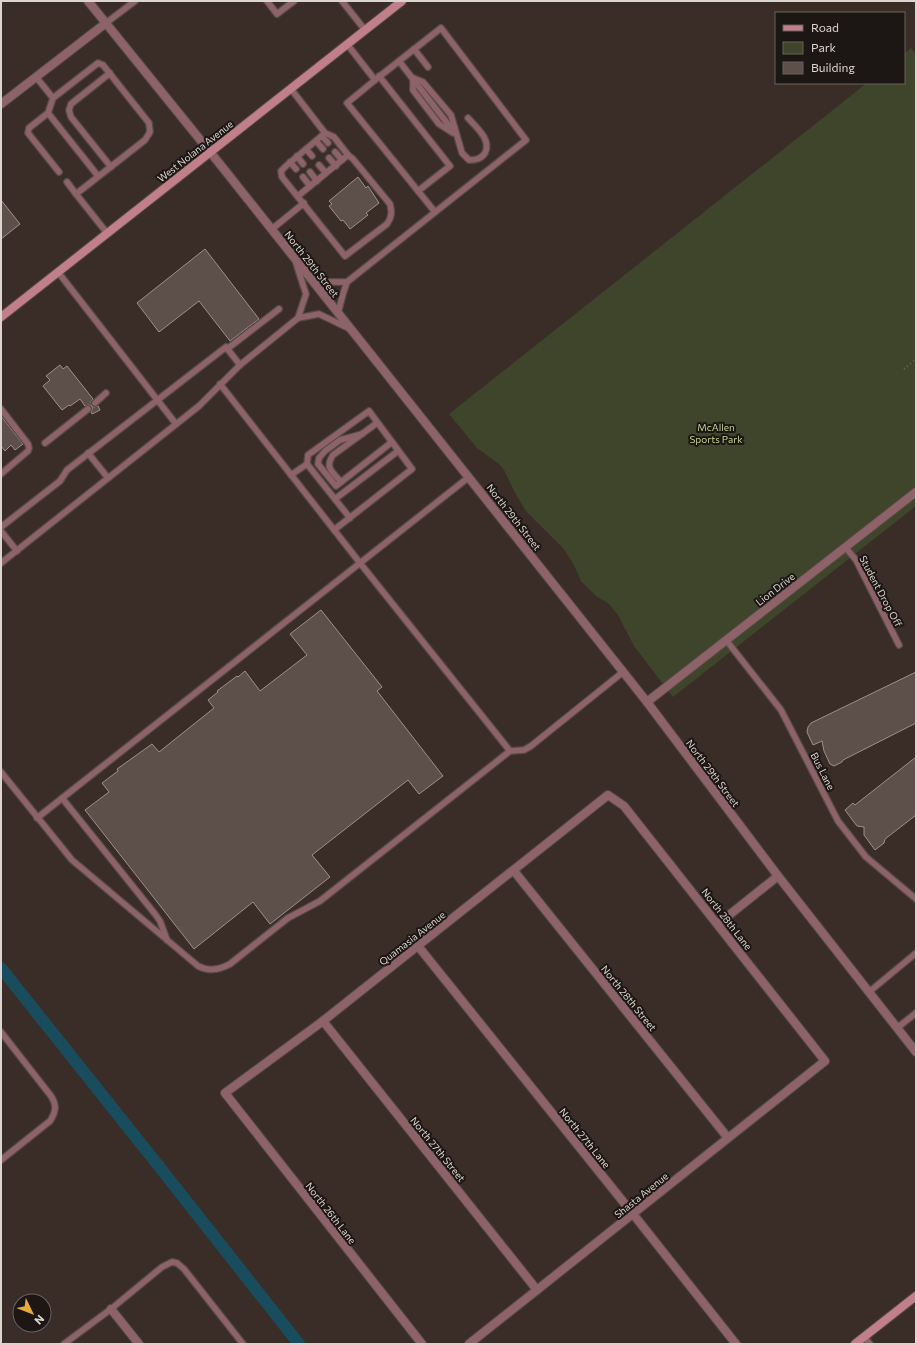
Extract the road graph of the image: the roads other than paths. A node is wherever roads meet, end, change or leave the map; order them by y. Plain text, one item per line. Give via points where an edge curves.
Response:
1 (88, 1) edge
2 (135, 1) edge
3 (267, 1) edge
4 (294, 1) edge
5 (342, 1) edge
6 (402, 1) edge
7 (106, 23) junction
8 (365, 30) junction
9 (347, 44) junction
10 (414, 49) junction
11 (399, 61) junction
12 (428, 67) dead end
13 (110, 73) junction
14 (36, 77) junction
15 (377, 78) junction
16 (291, 88) junction
17 (53, 98) junction
18 (1, 104) edge
19 (48, 113) junction
20 (468, 118) dead end
21 (324, 134) junction
22 (316, 141) junction
23 (328, 143) dead end
24 (306, 148) junction
25 (323, 149) dead end
26 (210, 152) junction
27 (335, 152) dead end
28 (348, 155) junction
29 (297, 156) junction
30 (312, 156) dead end
31 (329, 158) dead end
32 (342, 160) junction
33 (290, 162) junction
34 (303, 164) dead end
35 (319, 165) dead end
36 (336, 166) junction
37 (111, 167) junction
38 (296, 169) dead end
39 (59, 172) dead end
40 (310, 172) dead end
41 (326, 173) junction
42 (98, 176) junction
43 (303, 177) dead end
44 (317, 180) junction
45 (67, 182) dead end
46 (310, 186) junction
47 (418, 192) junction
48 (76, 194) junction
49 (298, 196) junction
50 (304, 204) junction
51 (435, 212) junction
52 (272, 229) junction
53 (107, 233) junction
54 (295, 258) junction
55 (58, 272) junction
56 (314, 282) junction
57 (347, 282) junction
58 (278, 309) dead end
59 (338, 313) junction
60 (1, 317) edge
61 (298, 318) junction
62 (352, 330) junction
63 (227, 349) junction
64 (240, 365) junction
65 (220, 384) junction
66 (106, 393) dead end
67 (157, 400) junction
68 (95, 402) dead end
69 (1, 409) edge
70 (88, 409) dead end
71 (377, 422) junction
72 (176, 424) junction
73 (362, 434) junction
74 (392, 442) junction
75 (45, 443) dead end
76 (398, 451) junction
77 (88, 453) junction
78 (306, 464) junction
79 (1, 474) edge
80 (291, 475) junction
81 (469, 477) junction
82 (108, 478) junction
83 (341, 482) junction
84 (916, 492) edge
85 (335, 499) junction
86 (350, 518) junction
87 (1, 527) edge
88 (334, 530) junction
89 (1, 531) edge
90 (845, 547) junction
91 (17, 551) junction
92 (1, 563) edge
93 (360, 563) junction
94 (726, 640) junction
95 (899, 645) dead end
96 (623, 672) junction
97 (647, 702) junction
98 (510, 751) junction
99 (1, 772) edge
100 (608, 795) joint
101 (62, 798) junction
102 (37, 818) junction
103 (514, 870) junction
104 (778, 876) junction
105 (916, 899) edge
106 (718, 924) junction
107 (167, 940) junction
108 (418, 946) junction
109 (916, 953) edge
110 (869, 992) junction
111 (916, 1013) edge
112 (323, 1021) junction
113 (897, 1028) junction
114 (1, 1032) edge
115 (916, 1052) edge
116 (825, 1061) joint
117 (225, 1094) joint
118 (728, 1138) junction
119 (1, 1160) edge
120 (634, 1214) junction
121 (537, 1290) junction
122 (916, 1296) edge
123 (111, 1309) junction
124 (864, 1337) junction
125 (64, 1344) edge
126 (139, 1344) edge
127 (243, 1344) edge
128 (422, 1344) edge
129 (469, 1344) edge
130 (736, 1344) edge
131 (855, 1344) edge
132 (870, 1344) edge

1 - 7 street, North 29th Street
2 - 7 lane
3 - 4 lane via 277,14
5 - 8 lane
6 - 8 main road, West Nolana Avenue
7 - 14 street
7 - 26 street, North 29th Street
8 - 9 main road, West Nolana Avenue
9 - 15 lane
9 - 16 main road, West Nolana Avenue
10 - 11 lane
10 - 12 lane
10 - 51 lane via 441,28 526,140
11 - 15 lane
11 - 20 lane via 457,136 462,153 469,160 477,160 484,155 487,148 486,140
13 - 17 lane via 98,63
13 - 37 lane via 149,124 150,132 145,140
13 - 37 lane via 72,104 69,110
14 - 17 lane
14 - 18 street
15 - 47 lane via 347,103
15 - 47 lane via 450,166
16 - 21 lane
16 - 26 main road, West Nolana Avenue
17 - 19 lane
19 - 39 lane via 29,128 28,133
19 - 42 lane
21 - 22 lane
21 - 23 lane
21 - 28 lane via 334,137
22 - 24 lane
22 - 25 lane
24 - 29 lane
24 - 30 lane
26 - 52 street, North 29th Street
26 - 53 main road, West Nolana Avenue
27 - 32 lane
28 - 32 lane
28 - 50 lane via 390,204 392,212 387,224 345,256
29 - 33 lane
29 - 34 lane
31 - 36 lane
32 - 36 lane
33 - 38 lane
33 - 49 lane via 281,171 282,177
35 - 41 lane
36 - 41 lane
37 - 42 lane
40 - 44 lane
41 - 44 lane
42 - 48 lane
43 - 46 lane
44 - 46 lane
45 - 48 lane
46 - 49 lane
47 - 51 lane
48 - 53 lane
49 - 50 lane
50 - 52 lane
51 - 57 lane
52 - 54 street, North 29th Street
53 - 55 main road, West Nolana Avenue
54 - 56 street, North 29th Street
54 - 61 lane via 306,294
55 - 60 main road, West Nolana Avenue
55 - 67 lane
56 - 57 lane
56 - 59 street, North 29th Street
57 - 59 lane
58 - 63 lane
59 - 62 street, North 29th Street
61 - 62 lane via 319,314
61 - 64 lane
62 - 81 street, North 29th Street
63 - 64 lane
63 - 67 lane via 226,347
64 - 65 lane
65 - 72 lane via 199,406
65 - 80 lane
66 - 68 lane
67 - 72 lane
67 - 77 lane
69 - 79 lane via 29,448
70 - 75 lane
71 - 73 lane
71 - 74 lane
71 - 78 lane via 368,411 308,455
72 - 82 lane
73 - 83 lane via 333,455 329,461 329,468
73 - 83 lane via 340,440 319,458 318,464 336,486
74 - 76 lane
74 - 83 lane
76 - 85 lane
76 - 86 lane via 412,469
77 - 82 lane
77 - 87 lane via 67,470 60,481
78 - 80 lane
78 - 85 lane
80 - 88 lane
81 - 93 lane
81 - 96 street, North 29th Street
82 - 91 lane
84 - 90 street, Lion Drive
85 - 86 lane
86 - 88 lane
88 - 93 lane
89 - 91 lane
90 - 94 street, Lion Drive
90 - 95 lane, Student Drop Off via 856,560
91 - 92 lane
93 - 98 lane
93 - 101 lane
94 - 97 street, Lion Drive
94 - 105 lane, Bus Lane via 781,710 838,821 866,857
96 - 97 street, North 29th Street
96 - 98 lane via 531,746 524,750
97 - 104 street, North 29th Street
98 - 107 lane via 320,901 288,918 223,968 204,970
99 - 102 lane
100 - 103 street, Quamasia Avenue
100 - 106 street, North 28th Lane via 624,806
101 - 102 lane
101 - 107 lane via 155,914
102 - 107 lane via 72,860
103 - 108 street, Quamasia Avenue
103 - 118 street, North 28th Street
104 - 106 street
104 - 110 street, North 29th Street
106 - 116 street, North 28th Lane
108 - 112 street, Quamasia Avenue
108 - 120 street, North 27th Lane
109 - 110 lane
110 - 113 street, North 29th Street
111 - 113 lane
112 - 117 street, Quamasia Avenue
112 - 121 street, North 27th Street
113 - 115 street, North 29th Street
114 - 119 lane via 55,1102 54,1115 50,1121
116 - 118 street, Shasta Avenue
117 - 128 street, North 26th Lane
118 - 120 street, Shasta Avenue
120 - 121 street, Shasta Avenue
120 - 130 street, North 27th Lane
121 - 129 street, Shasta Avenue
122 - 124 main road
123 - 125 lane
123 - 126 street
123 - 127 lane via 162,1267 172,1262 177,1263
124 - 131 main road
124 - 132 lane

